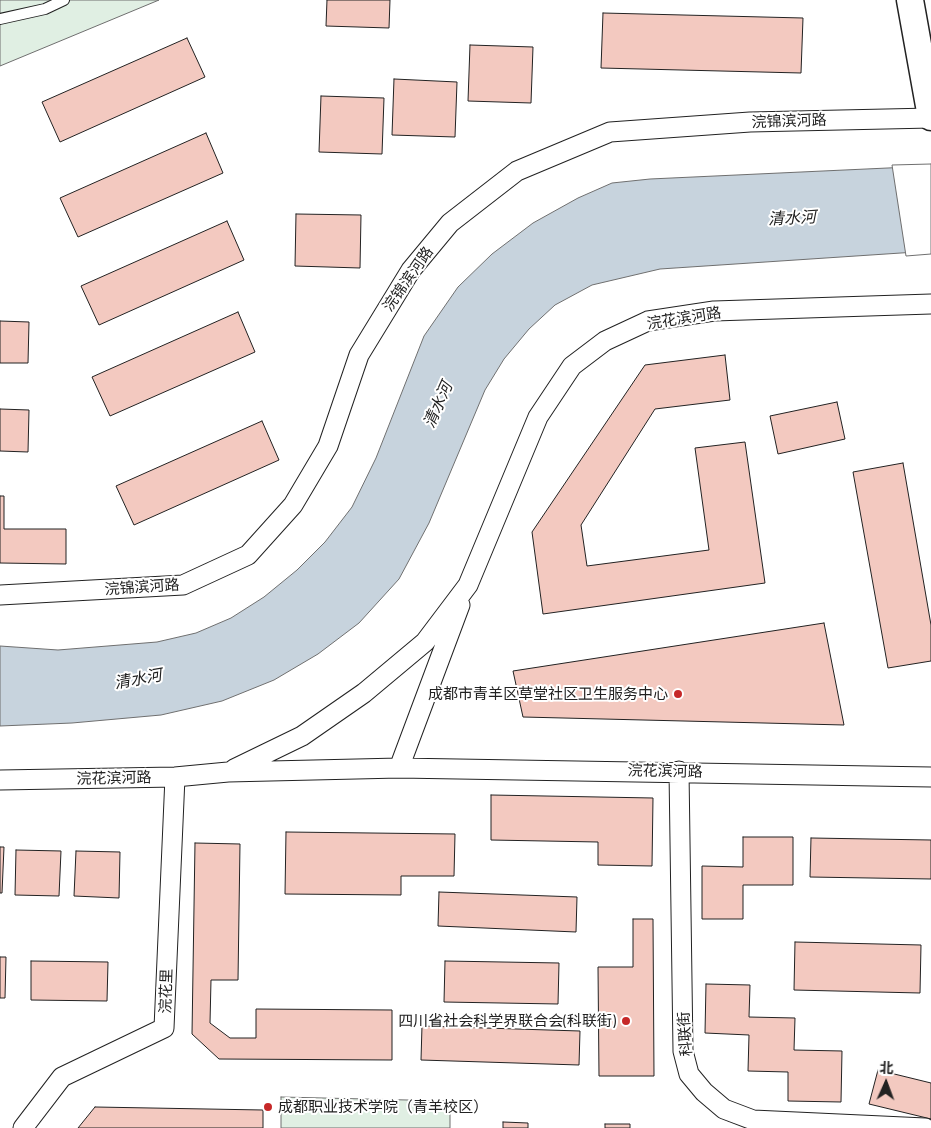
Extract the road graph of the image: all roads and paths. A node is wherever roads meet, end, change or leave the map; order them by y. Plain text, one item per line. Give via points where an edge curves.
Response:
1 (64, 0) edge
2 (910, 0) edge
3 (0, 19) edge
4 (931, 117) edge
5 (931, 304) edge
6 (468, 586) junction
7 (0, 595) edge
8 (399, 768) junction
9 (228, 772) junction
10 (679, 772) junction
11 (931, 776) edge
12 (175, 777) junction
13 (0, 780) edge
14 (23, 1128) edge
15 (925, 1128) edge

1 - 3 lane via 44,9
2 - 4 street
4 - 7 street, 浣锦滨河路 via 750,122 610,132 517,171 450,223 411,270 359,354 328,446 292,505 248,554 183,585
5 - 6 street, 浣花滨河路 via 714,311 648,321 605,341 572,366 538,417
6 - 8 street, 浣花滨河路
6 - 9 street, 浣花滨河路 via 425,642 364,693 302,736
8 - 9 street, 浣花滨河路
8 - 10 street, 浣花滨河路
9 - 12 street, 浣花滨河路
10 - 11 street, 浣花滨河路
10 - 15 street, 科联街 via 683,1052 689,1074 724,1109 753,1120
12 - 13 street, 浣花滨河路
12 - 14 street, 浣花里 via 164,1028 62,1077

